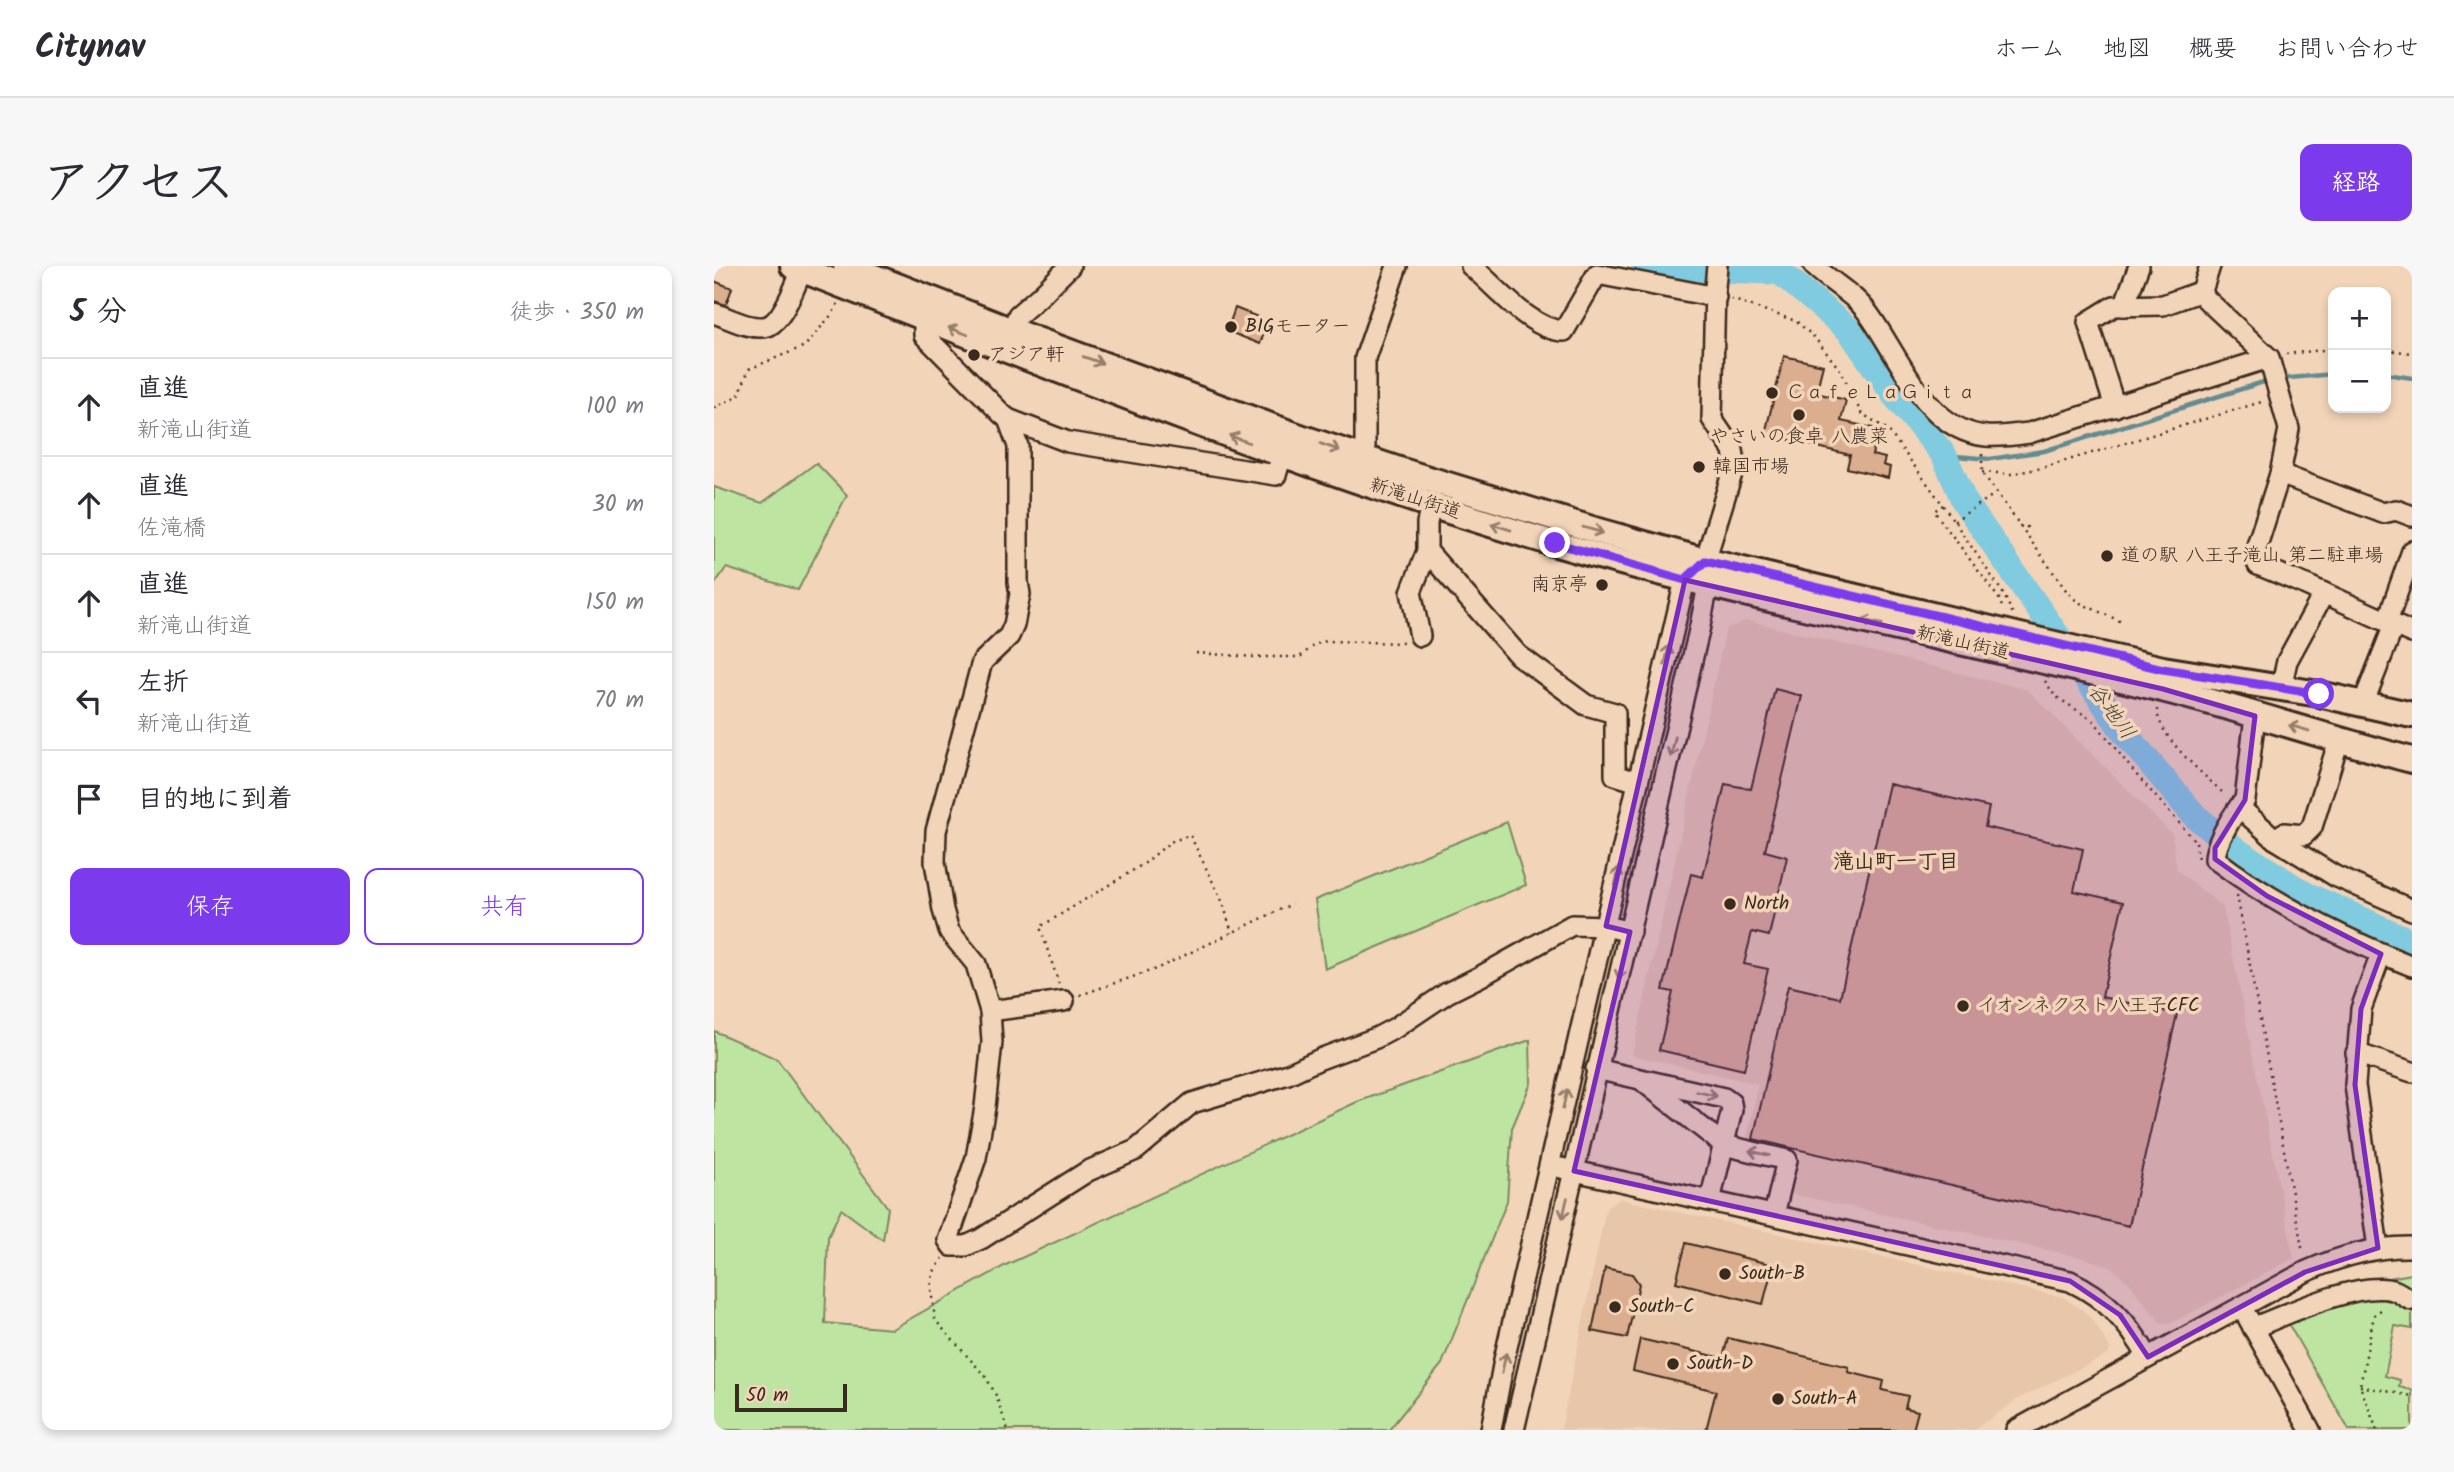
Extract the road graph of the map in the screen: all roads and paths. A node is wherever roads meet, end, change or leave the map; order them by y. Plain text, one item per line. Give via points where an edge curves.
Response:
1 (1070, 266) edge
2 (1397, 266) edge
3 (1471, 266) edge
4 (1717, 266) edge
5 (1814, 266) edge
6 (2139, 266) edge
7 (2210, 266) edge
8 (798, 268) edge
9 (846, 271) edge
10 (2202, 291) junction
11 (1715, 292) junction
12 (2124, 306) junction
13 (714, 313) edge
14 (924, 318) junction
15 (1012, 331) junction
16 (2328, 349) edge
17 (2391, 351) edge
18 (2412, 353) edge
19 (2271, 361) junction
20 (2279, 394) junction
21 (2115, 407) junction
22 (714, 408) edge
23 (1008, 419) junction
24 (1282, 455) junction
25 (1365, 459) junction
26 (2280, 474) junction
27 (1995, 494) junction
28 (1431, 505) junction
29 (1943, 505) junction
30 (2412, 516) edge
31 (1954, 521) junction
32 (2019, 526) junction
33 (2032, 528) dead end
34 (1427, 551) junction
35 (2412, 551) edge
36 (1699, 575) junction
37 (2324, 593) junction
38 (2124, 623) dead end
39 (2398, 626) edge
40 (1420, 636) joint
41 (2031, 644) junction
42 (1196, 653) dead end
43 (2281, 688) junction
44 (2163, 689) junction
45 (2363, 704) junction
46 (2255, 716) junction
47 (2412, 716) edge
48 (2339, 740) junction
49 (2412, 760) edge
50 (1638, 782) junction
51 (2238, 810) junction
52 (2275, 839) junction
53 (2196, 842) junction
54 (2212, 858) junction
55 (2236, 892) dead end
56 (1292, 904) dead end
57 (2412, 910) edge
58 (1606, 926) junction
59 (1630, 932) junction
60 (1232, 933) junction
61 (2381, 954) junction
62 (2412, 966) edge
63 (1064, 1001) junction
64 (990, 1011) junction
65 (2356, 1053) junction
66 (1597, 1069) junction
67 (2412, 1072) edge
68 (1640, 1079) junction
69 (1724, 1145) junction
70 (1549, 1165) junction
71 (1574, 1171) junction
72 (1710, 1201) junction
73 (1774, 1215) junction
74 (952, 1246) junction
75 (2412, 1247) edge
76 (2378, 1248) junction
77 (2304, 1260) dead end
78 (2410, 1300) edge
79 (2241, 1306) junction
80 (2253, 1328) junction
81 (2148, 1357) junction
82 (2360, 1386) junction
83 (2412, 1396) edge
84 (1008, 1430) edge
85 (1490, 1430) edge
86 (1514, 1430) edge
87 (2016, 1430) edge
88 (2310, 1430) edge
89 (2377, 1430) edge

1 - 15 street via 1018,315
2 - 25 street via 1365,358
3 - 11 street via 1503,298 1552,330 1564,331 1597,274
4 - 11 street
5 - 21 street via 1859,302 1913,383 1937,414 1954,426 1984,436 2006,436
6 - 12 street
7 - 10 street
8 - 9 main road, 新滝山街道
8 - 13 street via 778,320 767,326
9 - 14 main road, 新滝山街道
9 - 15 main road, 新滝山街道
9 - 22 path via 833,313 805,346 749,369 739,395
10 - 12 street via 2163,305
10 - 19 street
11 - 29 path via 1802,326 1841,371 1861,413 1888,430
11 - 36 street via 1712,419 1735,457
12 - 21 street via 2114,306 2088,322
14 - 23 street via 924,335
24 -> 14 main road, 新滝山街道
15 -> 25 main road, 新滝山街道
16 - 19 path via 2295,352
17 - 18 path
19 - 20 street
19 - 21 street
20 - 26 street via 2289,429
20 - 27 path via 2042,468 2011,474 1982,472
23 - 24 street via 1068,442 1276,475
23 - 64 street via 1018,446 1020,594 1009,636 982,662 936,831 935,862 949,931 976,964
24 - 28 main road, 新滝山街道
25 -> 36 main road, 新滝山街道
26 - 30 street via 2383,513 2396,510
26 - 37 street via 2254,555 2258,565
27 - 31 path
27 - 32 path
28 - 34 street
36 -> 28 main road, 新滝山街道
29 - 31 path
29 - 41 path via 1934,511
31 - 41 path
32 - 33 path
32 - 38 path via 2072,598
34 - 40 street via 1411,592
34 - 50 street via 1518,655 1586,705 1615,713 1615,775
35 - 39 street
36 - 41 main road, 新滝山街道
41 -> 36 main road, 新滝山街道
50 -> 36 street
36 -> 59 street
37 - 39 street
37 - 43 street via 2287,662
39 - 45 street
40 - 42 path via 1415,643 1326,641 1300,657
41 - 43 main road
41 - 44 main road
41 - 53 path via 2054,696 2094,721
43 - 45 main road
44 - 46 main road
44 - 51 path via 2157,709 2159,722 2187,759
45 - 47 main road
48 -> 46 main road
46 - 51 street via 2245,800
48 - 49 main road
48 - 52 street via 2312,827 2304,835 2284,833
58 -> 50 street
51 - 52 street
51 - 54 street
52 - 57 street via 2335,876
53 - 54 path
53 - 54 path via 2196,859
54 - 61 street via 2267,896
55 - 77 path
56 - 60 path
58 - 59 street
70 -> 58 street
58 - 74 street via 1572,925 1447,993 1376,1038 1288,1074 1192,1104 1136,1150 1088,1171 981,1239
59 -> 66 street
60 - 63 path via 1156,969
60 - 63 path via 1223,903 1190,835 1170,842 1145,863 1040,927
61 - 62 street
61 - 65 street via 2361,1009
63 - 64 street
64 - 74 street via 992,1042 985,1107 976,1158 948,1240
65 - 67 street
65 - 76 street via 2358,1115
66 - 68 street
66 - 71 street
68 - 69 street
68 -> 69 street via 1731,1103
69 - 72 street
73 -> 69 street via 1787,1160
70 - 71 street
85 -> 70 street
71 - 72 street
71 -> 86 street
72 - 73 street
73 - 81 street via 2070,1281 2094,1293 2120,1315
74 - 84 path via 933,1273 935,1320 985,1376
75 - 76 street
76 - 79 street via 2328,1261
78 - 80 street via 2391,1290 2355,1292
78 - 82 path via 2374,1315
79 - 80 street
79 - 81 street
80 - 88 street
81 - 87 street
82 - 83 path
82 - 89 path

